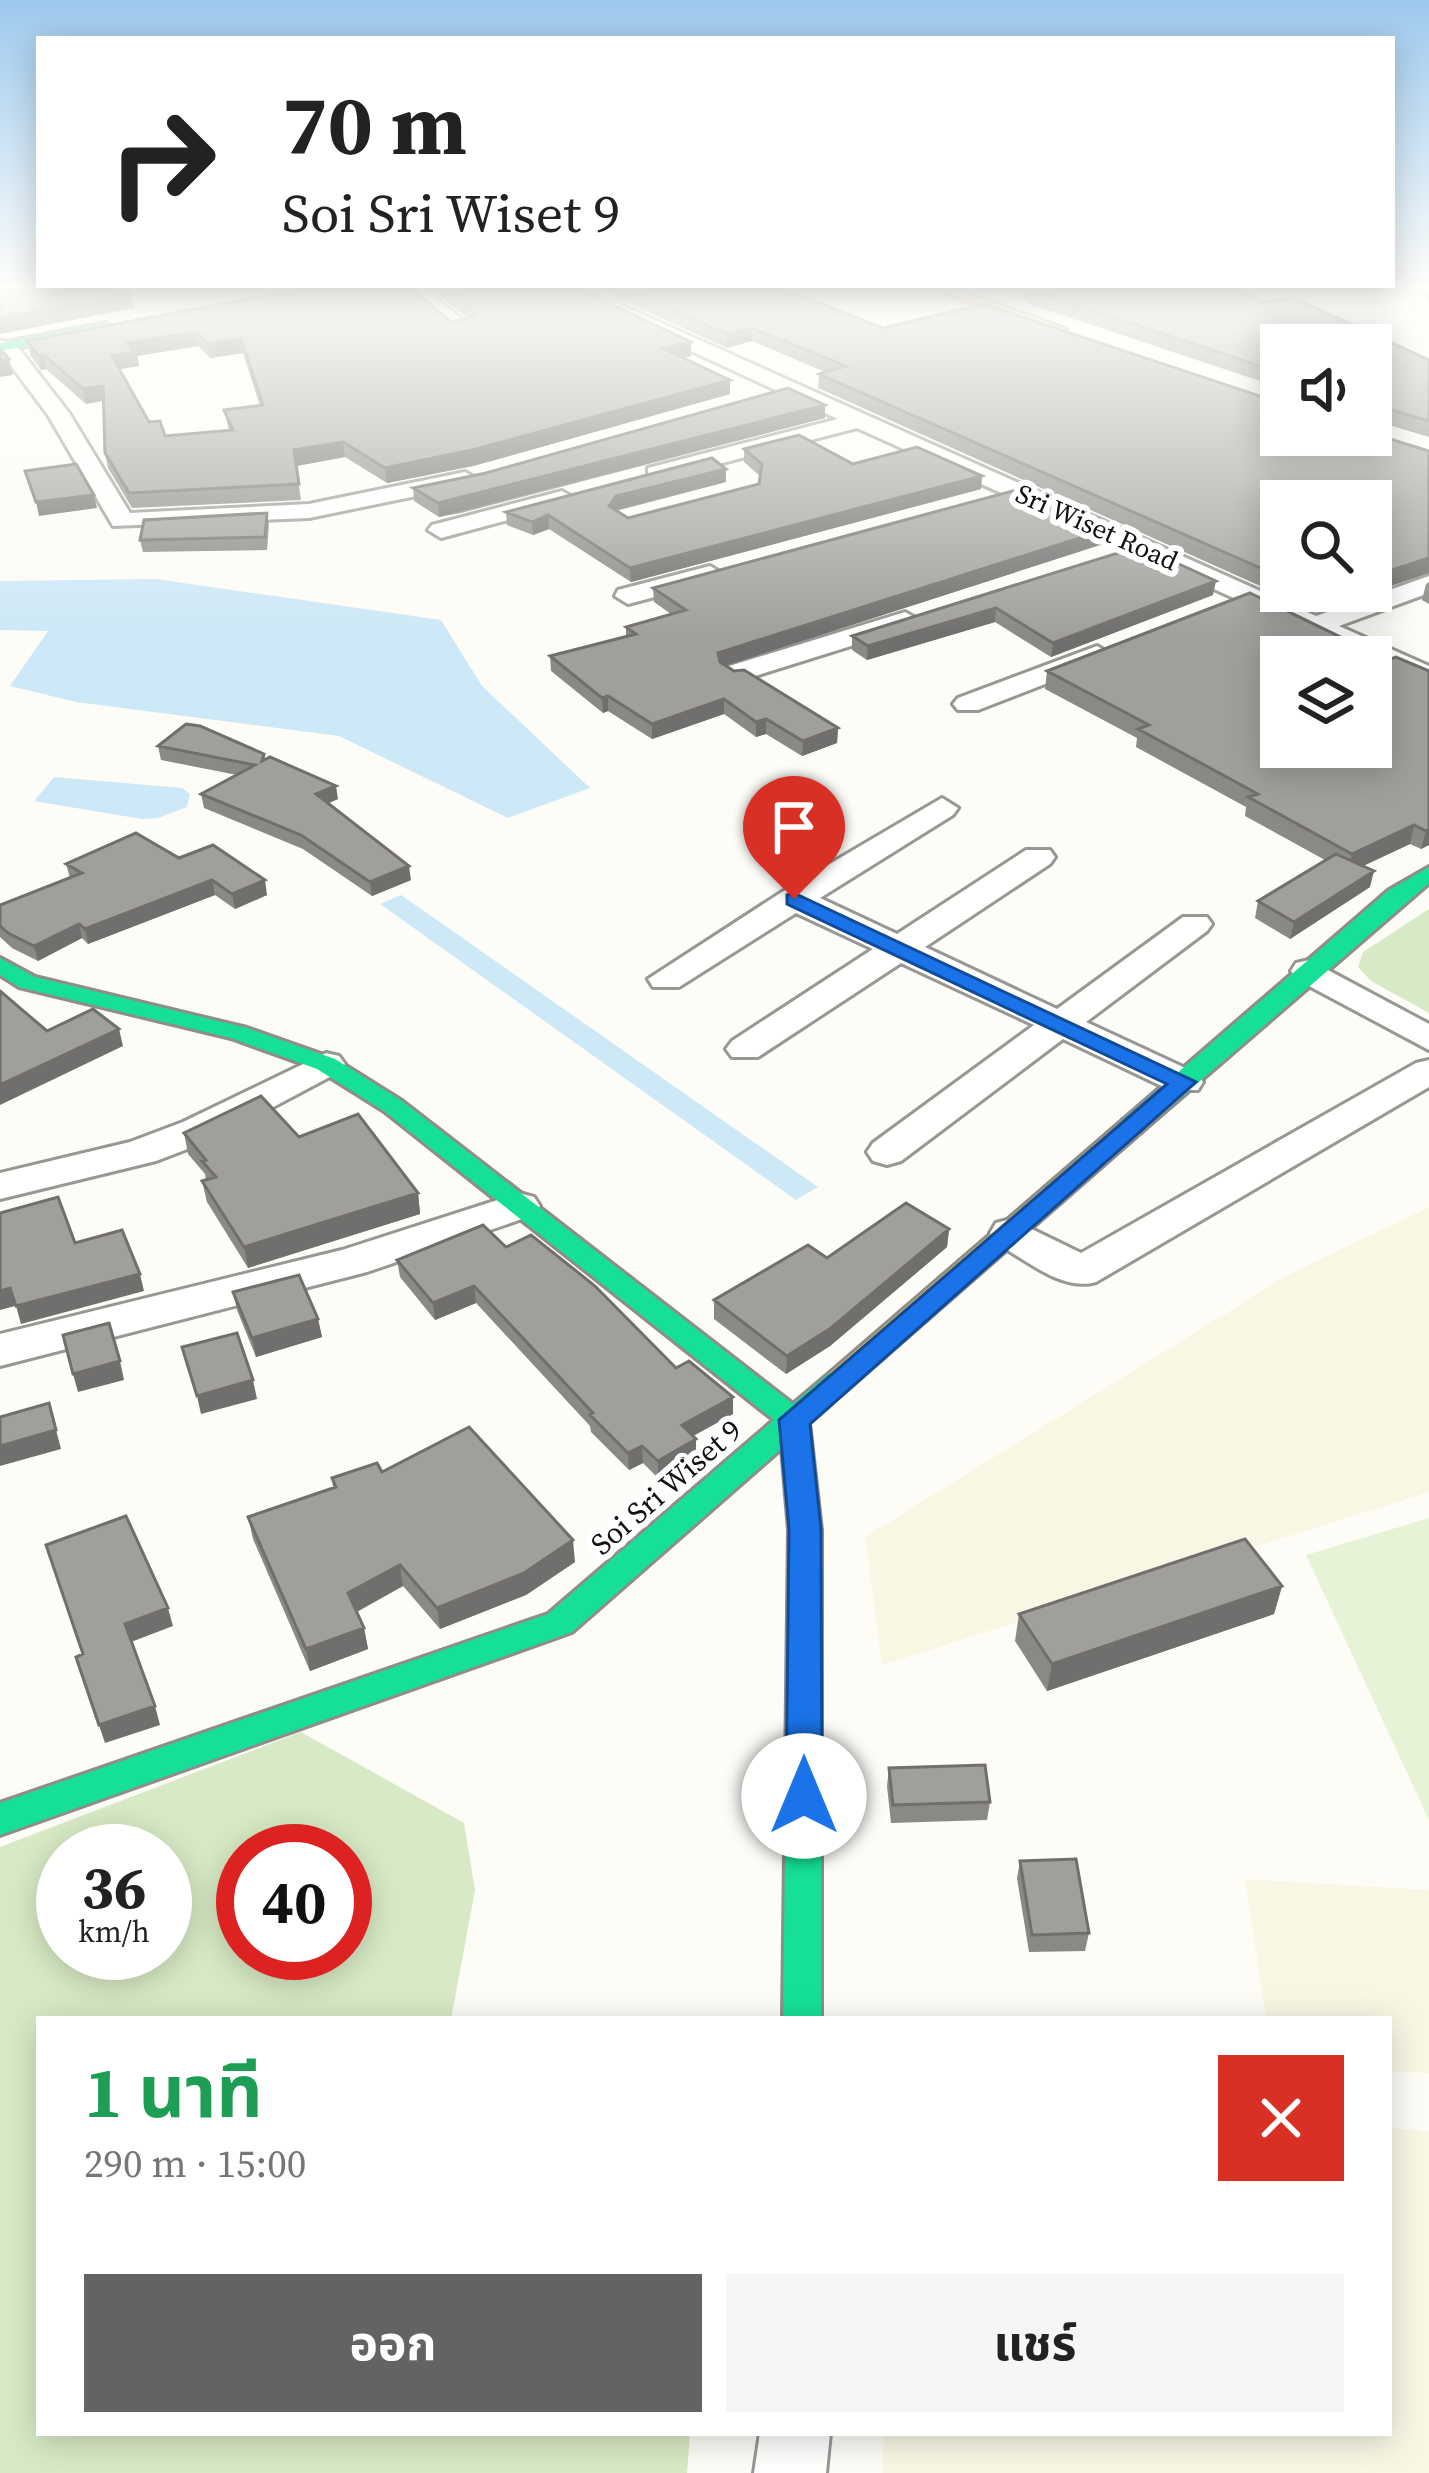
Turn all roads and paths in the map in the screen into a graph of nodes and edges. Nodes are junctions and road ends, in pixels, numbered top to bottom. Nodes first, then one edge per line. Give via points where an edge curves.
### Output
1 (51, 404) edge
2 (825, 404) edge
3 (860, 420) junction
4 (718, 458) junction
5 (500, 471) edge
6 (747, 481) edge
7 (626, 482) edge
8 (1018, 491) junction
9 (580, 494) edge
10 (972, 503) edge
11 (441, 530) dead end
12 (1141, 546) junction
13 (1096, 560) edge
14 (743, 565) edge
15 (1429, 584) edge
16 (1249, 595) junction
17 (628, 596) dead end
18 (938, 610) edge
19 (1206, 611) edge
20 (1317, 625) junction
21 (1120, 645) edge
22 (736, 673) edge
23 (1429, 677) edge
24 (968, 704) dead end
25 (942, 808) dead end
26 (1039, 857) dead end
27 (1429, 873) edge
28 (794, 899) junction
29 (1196, 925) dead end
30 (899, 949) junction
31 (0, 965) edge
32 (1309, 971) junction
33 (666, 979) dead end
34 (1060, 1024) junction
35 (1429, 1039) edge
36 (746, 1049) dead end
37 (326, 1064) junction
38 (1429, 1071) edge
39 (1184, 1082) junction
40 (887, 1152) dead end
41 (0, 1186) edge
42 (519, 1206) junction
43 (1011, 1232) junction
44 (0, 1350) edge
45 (794, 1420) junction
46 (0, 1820) edge
47 (802, 2016) edge
48 (795, 2436) edge
49 (790, 2473) edge

1 - 5 street via 122,521 309,512
2 - 3 street, Sri Wiset Road
3 - 4 street
3 - 8 street, Sri Wiset Road
4 - 6 street
4 - 7 street
8 - 10 street
8 - 12 street, Sri Wiset Road
9 - 11 street
12 - 13 street
12 - 16 street, Sri Wiset Road
14 - 17 street
15 - 20 street
16 - 19 street
16 - 20 street, Sri Wiset Road
18 - 22 street
20 - 23 street, Sri Wiset Road
21 - 24 street
25 - 28 street
26 - 30 street
27 - 32 street, Soi Sri Wiset 9
28 - 30 street
28 - 33 street
29 - 34 street
30 - 34 street
30 - 36 street
31 - 37 street via 27,982 239,1033
32 - 35 street
32 - 39 street, Soi Sri Wiset 9
34 - 39 street
34 - 40 street
37 - 41 street via 197,1132
37 - 42 street
38 - 43 street via 1081,1272
39 - 43 street, Soi Sri Wiset 9
42 - 44 street via 352,1262
42 - 45 street
43 - 45 street, Soi Sri Wiset 9
45 - 46 street, Soi Sri Wiset 9 via 560,1623
45 - 47 street via 805,1529
48 - 49 street

